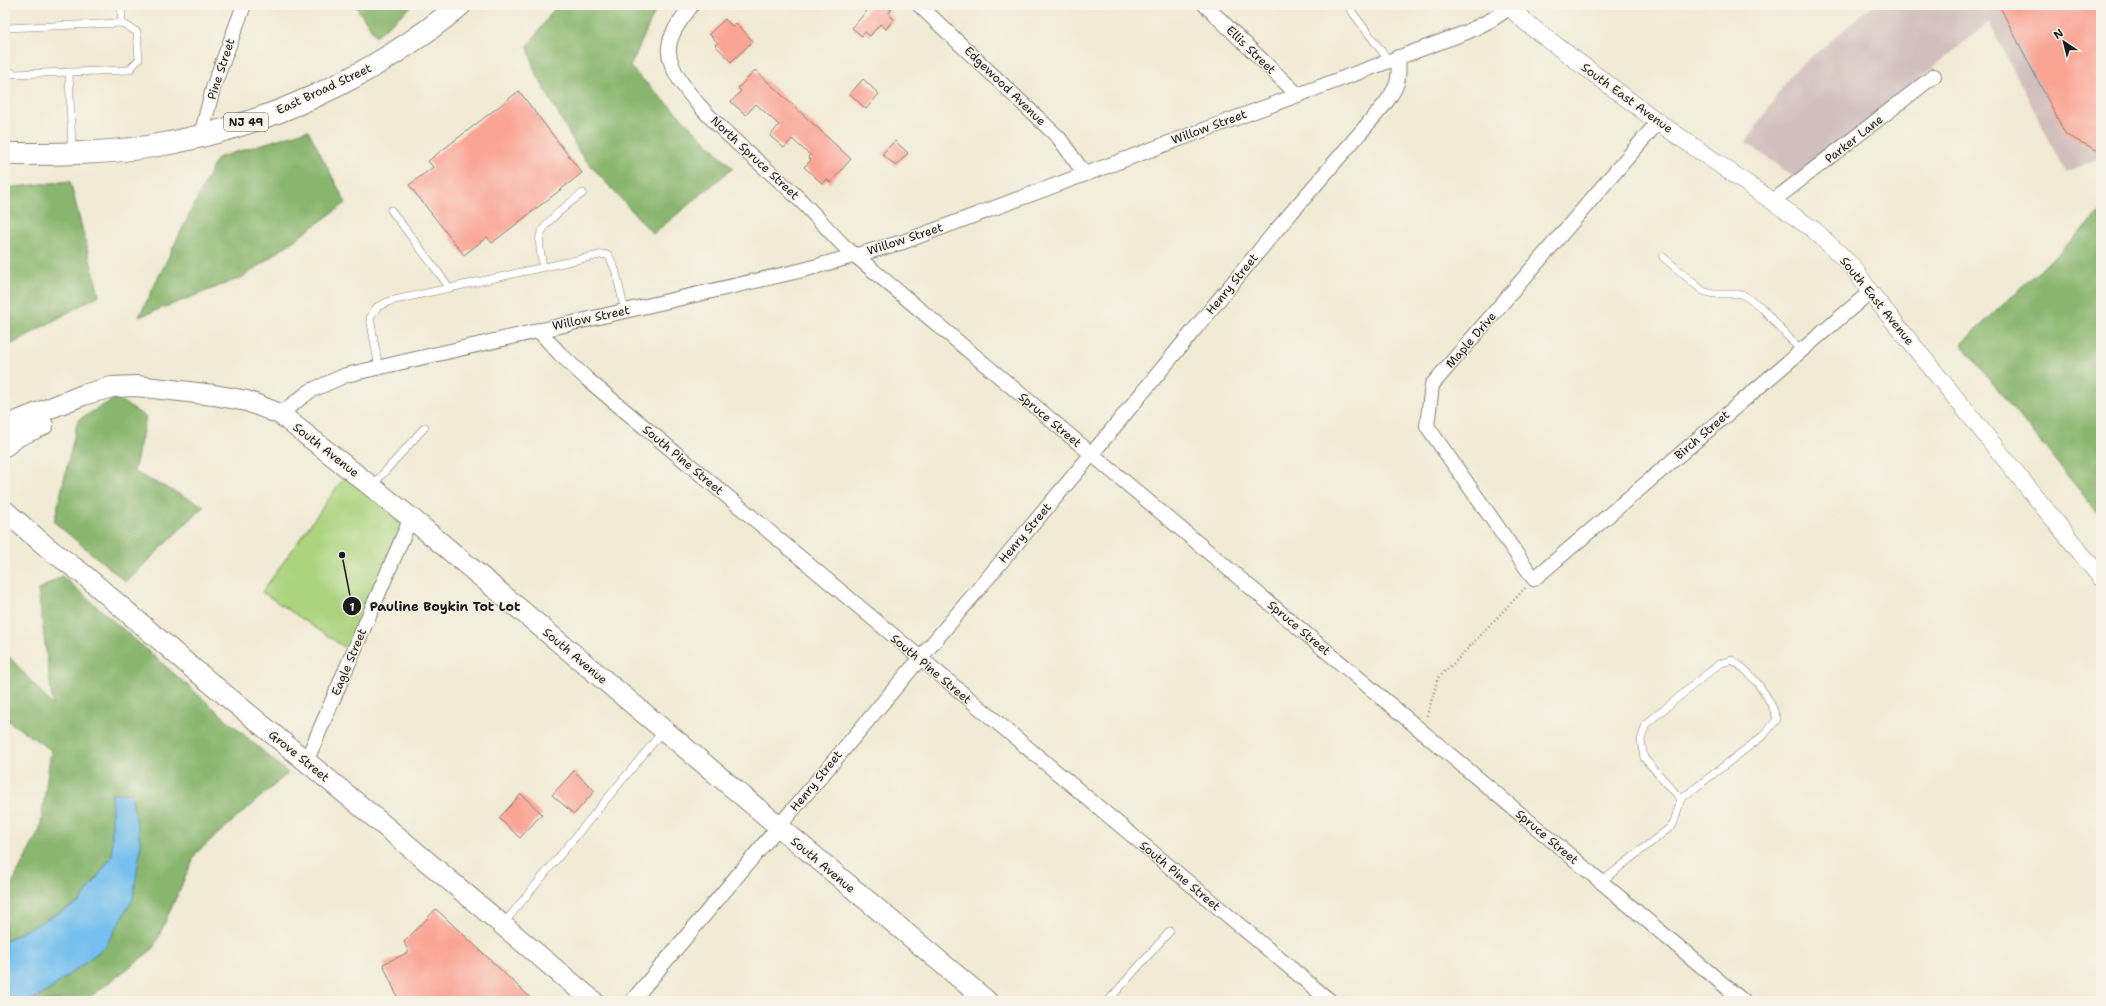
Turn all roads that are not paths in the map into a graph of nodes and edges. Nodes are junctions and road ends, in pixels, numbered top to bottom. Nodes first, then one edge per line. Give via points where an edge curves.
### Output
1 (121, 5) edge
2 (244, 5) edge
3 (460, 5) edge
4 (692, 5) edge
5 (919, 5) edge
6 (1205, 5) edge
7 (1347, 5) edge
8 (1510, 6) edge
9 (122, 23) junction
10 (5, 28) edge
11 (1393, 59) junction
12 (5, 66) edge
13 (69, 72) junction
14 (1934, 76) dead end
15 (1296, 94) junction
16 (1658, 122) junction
17 (201, 135) junction
18 (72, 153) junction
19 (5, 154) edge
20 (1084, 173) junction
21 (583, 193) dead end
22 (1773, 201) junction
23 (391, 210) dead end
24 (855, 255) junction
25 (1663, 257) dead end
26 (543, 267) junction
27 (450, 288) junction
28 (1870, 292) junction
29 (625, 311) junction
30 (538, 330) junction
31 (1801, 351) junction
32 (379, 368) junction
33 (129, 386) junction
34 (280, 414) junction
35 (5, 426) edge
36 (425, 427) dead end
37 (5, 446) edge
38 (1091, 455) junction
39 (372, 486) junction
40 (6, 509) edge
41 (411, 518) junction
42 (2101, 578) edge
43 (1534, 579) joint
44 (919, 658) junction
45 (663, 730) junction
46 (306, 762) junction
47 (1681, 799) junction
48 (778, 828) junction
49 (1601, 882) junction
50 (502, 925) junction
51 (1170, 931) dead end
52 (593, 1001) edge
53 (632, 1001) edge
54 (987, 1001) edge
55 (1108, 1001) edge
56 (1330, 1001) edge
57 (1743, 1001) edge

1 - 9 lane
2 - 17 street, Pine Street via 214,85
3 - 17 highway, East Broad Street / NJ 49 via 414,40 349,80 256,119
4 - 24 street, North Spruce Street via 676,28 668,52 677,77 736,143 794,193
5 - 20 street, Edgewood Avenue via 1059,138
6 - 15 street, Ellis Street
7 - 11 lane
8 - 11 street, Willow Street via 1491,20 1467,32
8 - 16 street, South East Avenue via 1529,25
9 - 10 lane
9 - 13 lane via 137,32 139,59 129,70
11 - 15 street, Willow Street
11 - 38 street, Henry Street via 1399,81 1385,104 1273,234
12 - 13 lane via 13,74
13 - 18 lane
14 - 22 street, Parker Lane
15 - 20 street, Willow Street
16 - 22 street, South East Avenue
16 - 43 street, Maple Drive via 1432,385 1427,426
17 - 18 highway, East Broad Street / NJ 49 via 147,147
18 - 19 highway, East Broad Street / NJ 49
20 - 24 street, Willow Street via 903,242
21 - 26 lane via 567,204 546,225 540,236
22 - 28 street, South East Avenue via 1814,230 1852,267
23 - 27 lane
24 - 29 street, Willow Street via 803,270
24 - 38 street, Spruce Street
25 - 31 lane via 1703,291 1713,294 1742,294 1760,307
26 - 27 lane
26 - 29 lane via 604,254 610,256 616,269
27 - 32 lane via 390,300 377,307 370,318
28 - 31 street, Birch Street
28 - 42 street, South East Avenue
29 - 30 street, Willow Street
30 - 32 street, Willow Street
30 - 44 street, South Pine Street via 587,379
31 - 43 street, Birch Street
32 - 34 street, Willow Street via 327,382 310,391
33 - 34 main road, South Avenue via 214,394 247,401
33 - 35 main road, South Avenue via 112,387 83,395
33 - 37 main road via 18,436
34 - 39 main road, South Avenue
36 - 39 lane
38 - 44 street, Henry Street
38 - 49 street, Spruce Street
39 - 41 main road, South Avenue
40 - 46 main road, Grove Street
41 - 45 main road, South Avenue
41 - 46 street, Eagle Street
44 - 48 street, Henry Street
44 - 56 street, South Pine Street
45 - 48 main road, South Avenue
45 - 50 lane
46 - 50 main road, Grove Street
47 - 47 lane via 1644,758 1642,734 1646,724 1719,664 1732,660 1744,667 1773,707 1777,719 1764,735
47 - 49 lane via 1673,825
48 - 53 street, Henry Street
48 - 54 main road, South Avenue
49 - 57 street, Spruce Street
50 - 52 main road, Grove Street
51 - 55 lane

